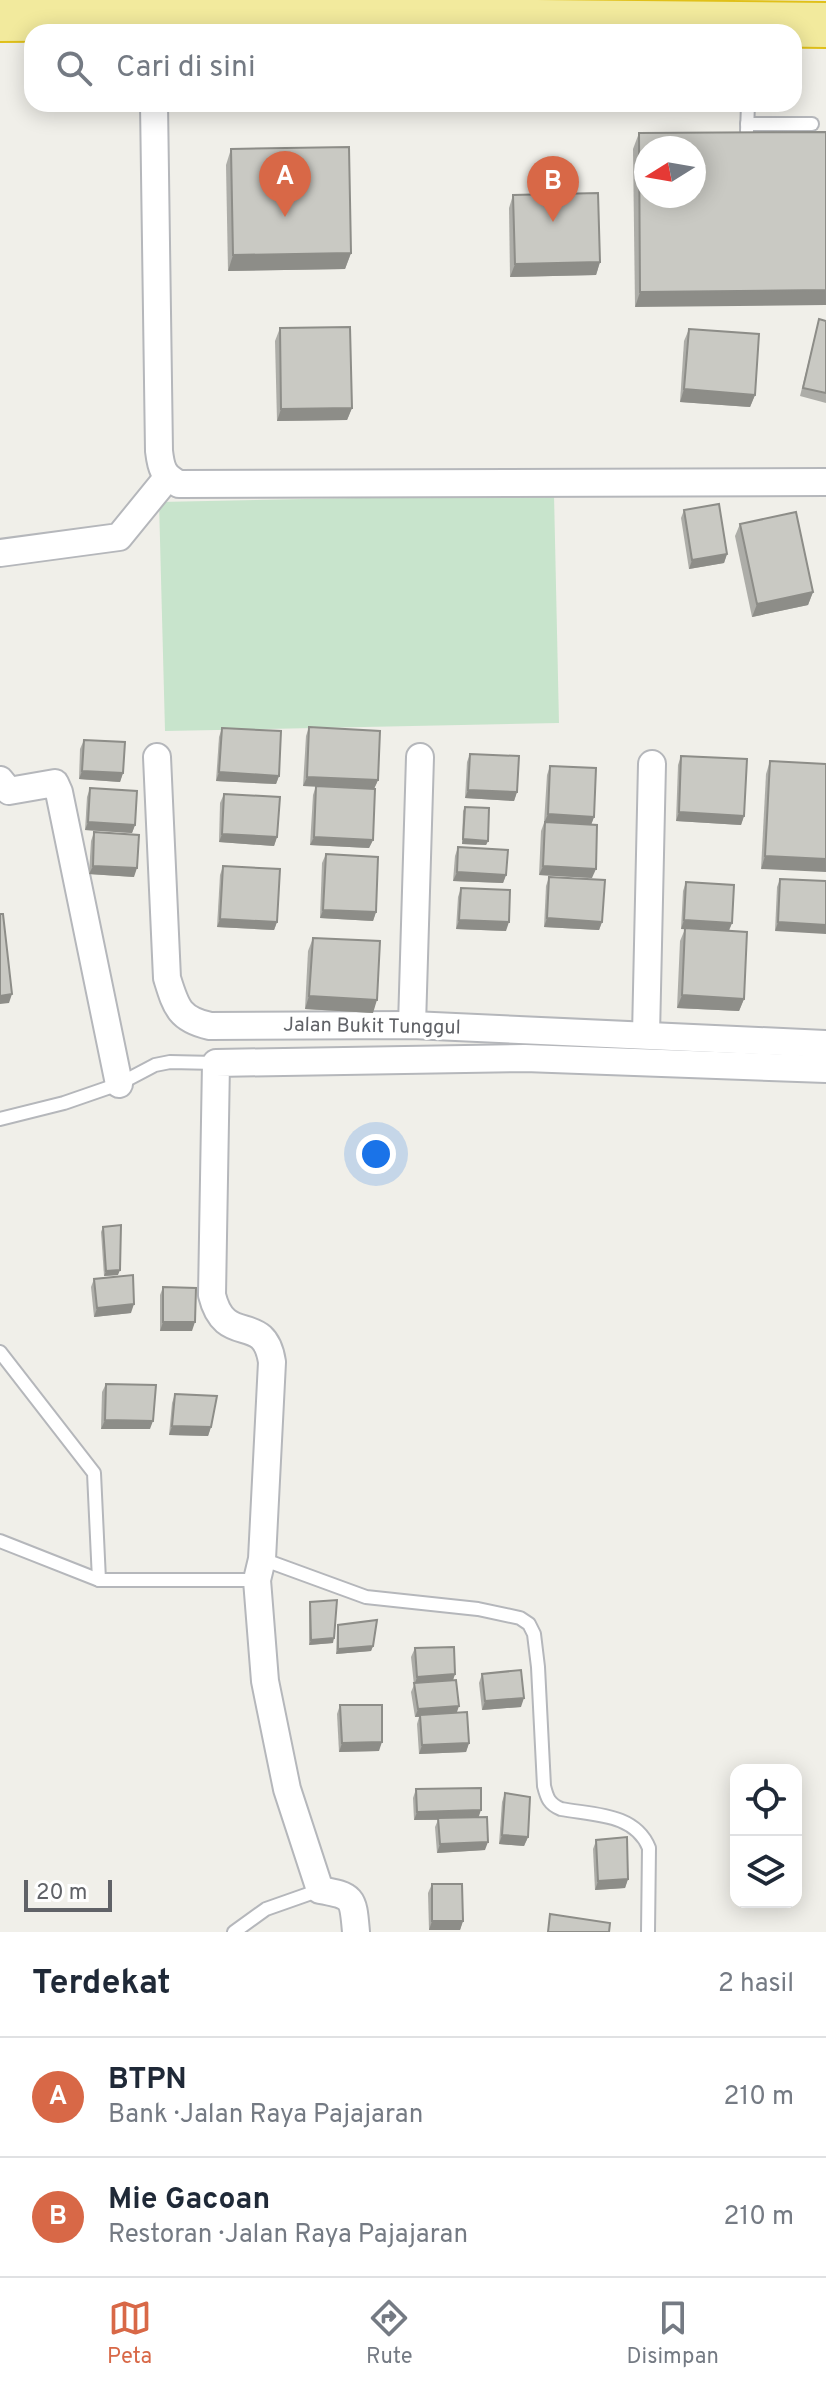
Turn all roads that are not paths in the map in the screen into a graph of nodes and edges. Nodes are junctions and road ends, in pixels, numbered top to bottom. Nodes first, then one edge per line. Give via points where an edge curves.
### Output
1 (153, 17) edge
2 (0, 19) edge
3 (501, 24) edge
4 (826, 25) edge
5 (802, 26) edge
6 (154, 112) edge
7 (748, 112) edge
8 (747, 124) junction
9 (812, 124) dead end
10 (747, 142) edge
11 (167, 478) junction
12 (826, 482) edge
13 (0, 553) edge
14 (157, 757) dead end
15 (420, 757) dead end
16 (652, 764) dead end
17 (0, 780) edge
18 (412, 1025) junction
19 (646, 1035) junction
20 (826, 1044) edge
21 (216, 1063) junction
22 (826, 1069) edge
23 (119, 1084) junction
24 (0, 1119) edge
25 (0, 1352) edge
26 (0, 1541) edge
27 (260, 1569) junction
28 (99, 1580) junction
29 (320, 1890) junction
30 (234, 1932) edge
31 (356, 1932) edge
32 (648, 1932) edge

1 - 2 highway
1 - 3 highway
4 - 5 highway
6 - 11 street via 159,451
7 - 8 lane
8 - 9 lane
8 - 10 lane
11 - 12 street via 179,484
11 - 13 street via 119,537
14 - 18 street, Jalan Bukit Tunggul via 167,978 180,1012 210,1026
15 - 18 street
16 - 19 street
17 - 23 street via 9,791 55,783 59,792
18 - 19 street, Jalan Bukit Tunggul
19 - 20 street, Jalan Bukit Tunggul
21 - 22 street via 525,1058
21 - 23 lane via 155,1065
21 - 27 street via 212,1295 231,1327 264,1338 272,1362
23 - 24 lane
25 - 28 lane via 94,1473
26 - 28 lane
27 - 28 lane
27 - 29 street via 265,1681 287,1789
27 - 32 lane via 366,1597 478,1609 529,1624 538,1667 547,1799 561,1809 621,1820 644,1835 649,1848
29 - 30 lane via 266,1909
29 - 31 street via 351,1901

